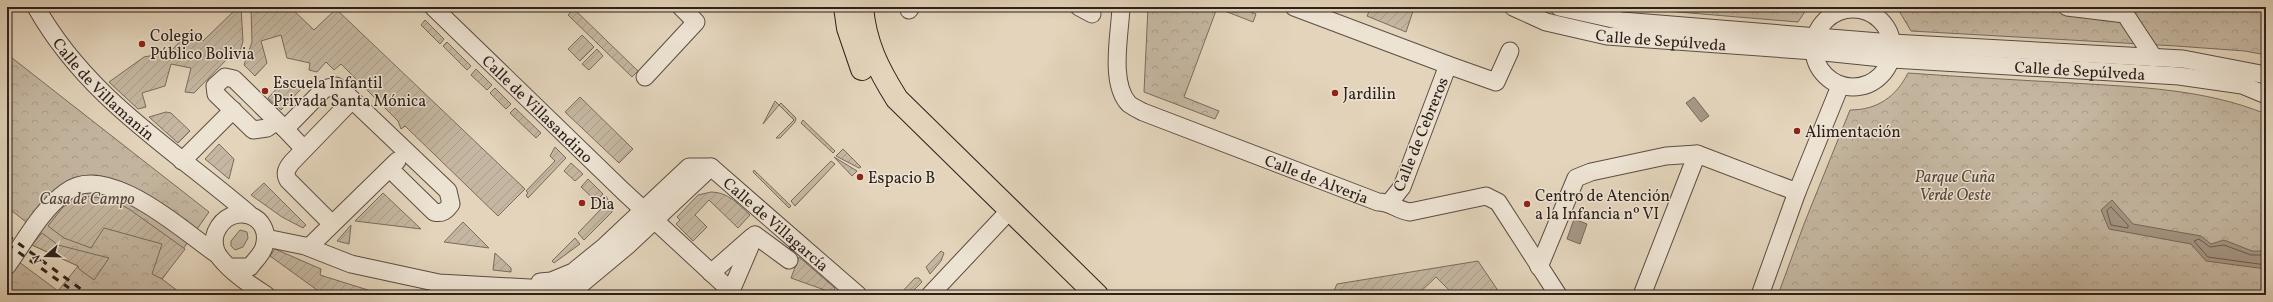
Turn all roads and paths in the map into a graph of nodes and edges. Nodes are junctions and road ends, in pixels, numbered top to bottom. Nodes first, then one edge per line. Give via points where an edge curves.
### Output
1 (36, 7) edge
2 (433, 7) edge
3 (681, 7) edge
4 (845, 7) edge
5 (862, 7) edge
6 (1121, 7) edge
7 (1294, 7) edge
8 (1513, 7) edge
9 (1559, 7) edge
10 (2067, 7) edge
11 (1865, 8) edge
12 (1815, 44) junction
13 (1510, 51) dead end
14 (1892, 51) junction
15 (2154, 58) junction
16 (1448, 65) junction
17 (2266, 75) edge
18 (645, 77) dead end
19 (1840, 86) junction
20 (2266, 95) edge
21 (352, 100) junction
22 (233, 110) junction
23 (281, 125) junction
24 (401, 147) junction
25 (304, 149) junction
26 (1697, 154) junction
27 (182, 161) junction
28 (689, 167) joint
29 (711, 167) junction
30 (390, 169) junction
31 (1797, 192) junction
32 (1390, 202) junction
33 (649, 214) junction
34 (1005, 215) junction
35 (332, 224) junction
36 (258, 225) junction
37 (755, 235) junction
38 (307, 246) junction
39 (604, 246) junction
40 (218, 255) junction
41 (789, 260) dead end
42 (7, 266) edge
43 (250, 266) junction
44 (230, 267) junction
45 (1539, 267) junction
46 (711, 273) junction
47 (579, 286) junction
48 (516, 288) junction
49 (266, 295) edge
50 (270, 295) edge
51 (858, 295) edge
52 (930, 295) edge
53 (1077, 295) edge
54 (1097, 295) edge
55 (1558, 295) edge
56 (1642, 295) edge
57 (1760, 295) edge

1 - 27 street, Calle de Villamanín via 58,42 94,84 135,123
2 - 33 street, Calle de Villasandino
3 - 18 street via 696,22
4 - 34 highway via 856,55 880,99 898,120
5 - 34 highway via 868,45 878,68 897,99
6 - 32 street, Calle de Alverja via 1117,78 1120,90 1129,104 1143,112 1378,202
7 - 16 street, Calle de Cebreros
8 - 12 street, Calle de Sepúlveda via 1546,22 1607,36
9 - 12 street, Calle de Sepúlveda via 1622,21
10 - 15 street via 2125,14
11 - 12 street via 1834,13 1823,23
11 - 14 street via 1878,16 1887,27
12 - 14 street, Calle de Sepúlveda
12 - 19 street via 1818,66 1827,78
13 - 16 street, Calle de Cebreros via 1496,82
14 - 15 street, Calle de Sepúlveda
14 - 19 street via 1879,79 1867,86
14 - 20 street, Calle de Sepúlveda via 2185,76 2242,85
15 - 17 street, Calle de Sepúlveda via 2183,59
16 - 32 street, Calle de Cebreros via 1402,187
19 - 31 street
21 - 23 street via 336,86 327,87
21 - 24 street
21 - 25 street
22 - 23 street via 253,130
22 - 23 street via 214,90 225,77 234,79
22 - 27 street
23 - 25 street
24 - 30 street via 402,156
24 - 30 street via 448,191 451,204 448,210 434,212
25 - 35 street via 287,168 286,175
26 - 31 street
26 - 45 street via 1666,156 1591,172 1576,178
26 - 56 street
27 - 36 street, Calle de Villamanín
28 - 29 street, Calle de Villagarcía
28 - 33 street, Calle de Villamanín
29 - 33 street, Calle de Villamanín
29 - 51 street, Calle de Villagarcía
30 - 35 street
31 - 57 street
32 - 45 street, Calle de Alverja via 1400,211 1410,212 1486,196 1498,202
33 - 39 street, Calle de Villamanín
33 - 46 street
33 - 47 street, Calle de Villamanín
34 - 52 street
34 - 53 highway
34 - 54 highway
35 - 38 street
36 - 38 street, Calle de Villamanín via 289,235
36 - 40 street via 232,216 220,224 214,243
36 - 43 street via 262,253
37 - 41 street
37 - 46 street
37 - 46 street via 731,290
38 - 48 street, Calle de Villamanín via 351,264 439,283
39 - 47 street, Calle de Villamanín via 596,262 584,272
39 - 48 street, Calle de Villamanín via 564,278
40 - 42 street via 144,202 113,187 88,184 67,190 51,205
40 - 44 street
43 - 44 street
43 - 50 street via 251,275
44 - 49 street
45 - 55 street, Calle de Alverja
47 - 48 street, Calle de Villamanín via 556,291

